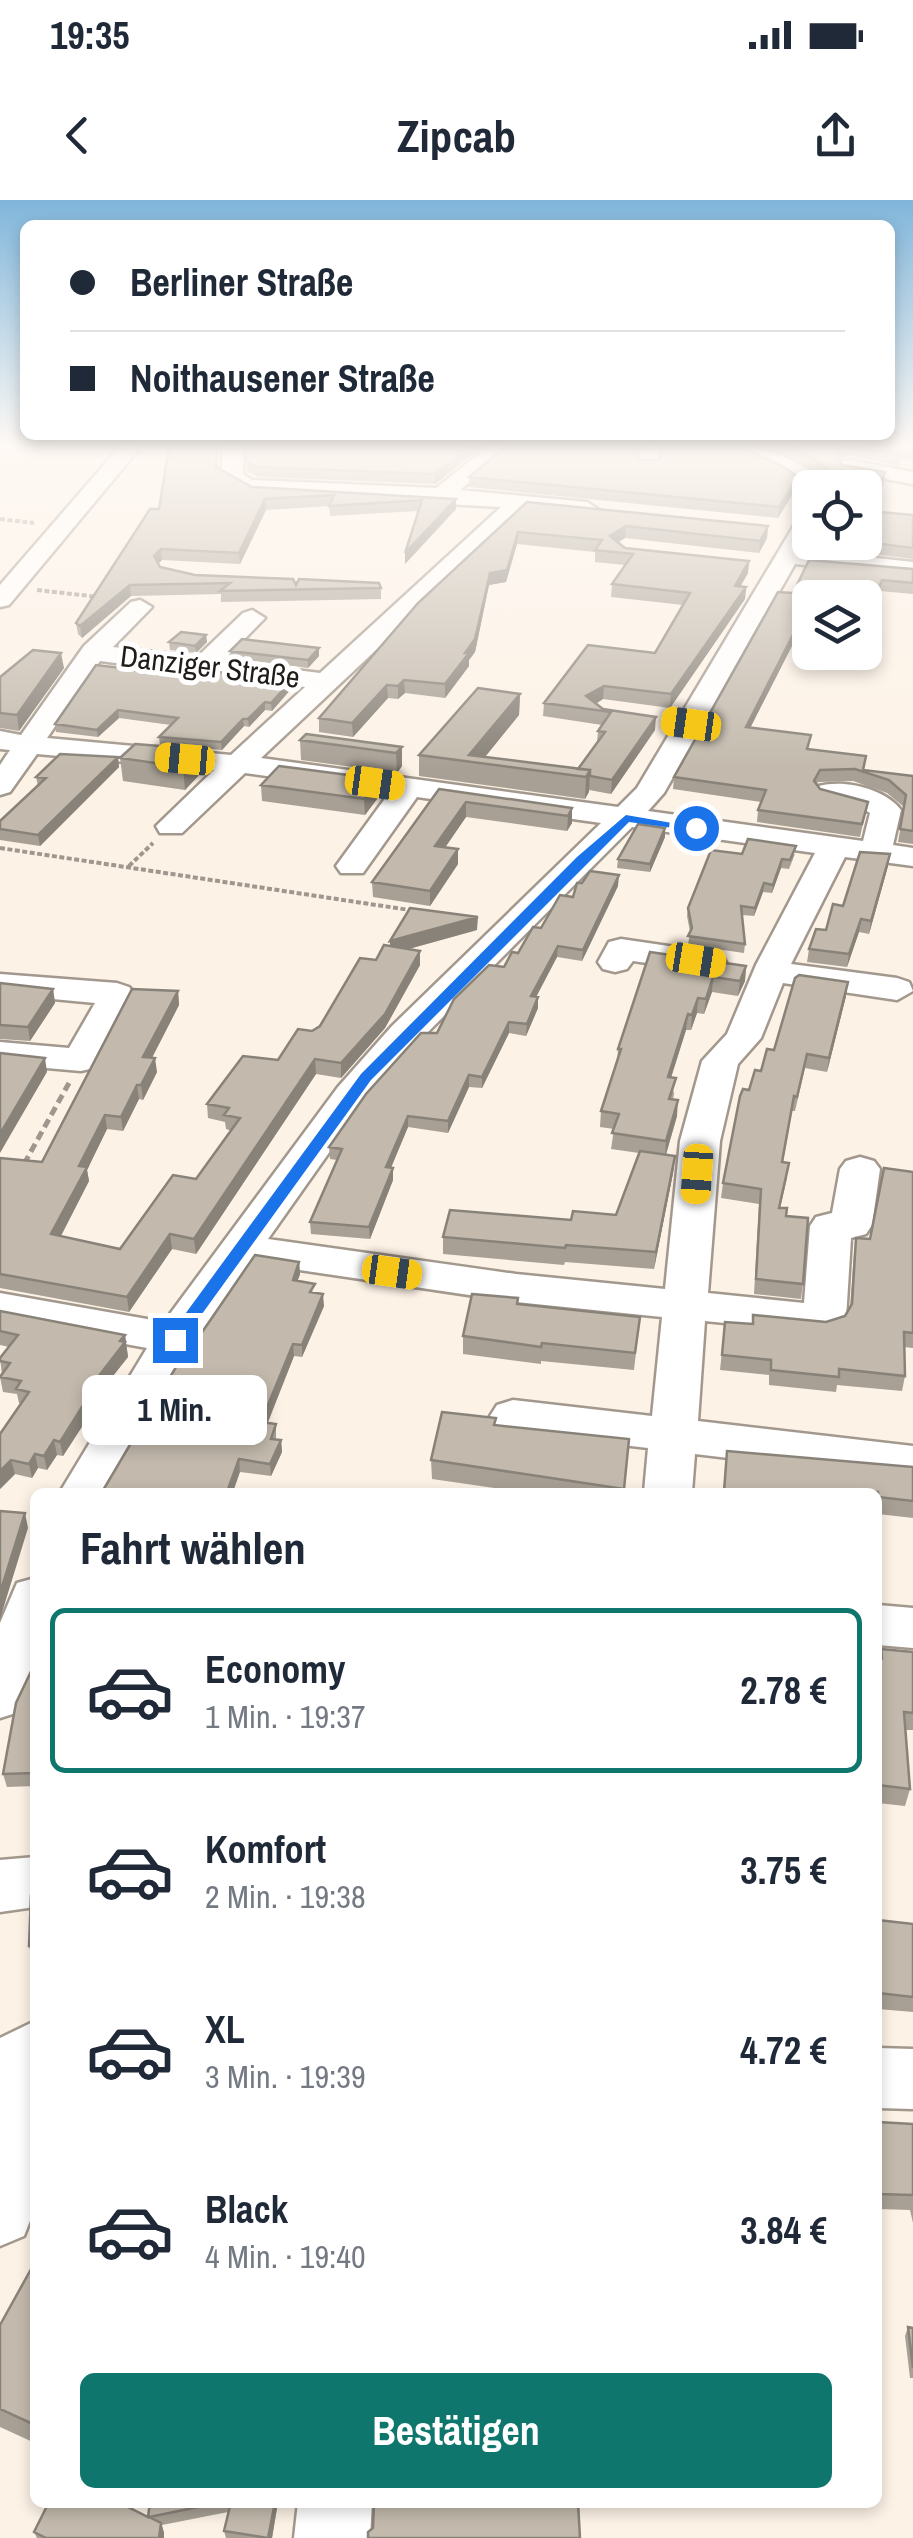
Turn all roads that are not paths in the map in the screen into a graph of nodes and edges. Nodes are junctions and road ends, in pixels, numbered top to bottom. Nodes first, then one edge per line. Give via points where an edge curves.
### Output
1 (42, 552) edge
2 (465, 552) edge
3 (785, 552) edge
4 (837, 552) edge
5 (913, 569) edge
6 (388, 584) dead end
7 (427, 586) junction
8 (6, 594) edge
9 (140, 607) road end
10 (252, 618) dead end
11 (94, 652) junction
12 (203, 666) junction
13 (328, 682) junction
14 (656, 719) edge
15 (691, 724) junction
16 (14, 742) edge
17 (240, 764) junction
18 (0, 786) edge
19 (408, 788) junction
20 (830, 792) edge
21 (626, 818) junction
22 (171, 826) road end
23 (834, 847) junction
24 (876, 852) junction
25 (913, 857) edge
26 (352, 866) dead end
27 (615, 962) dead end
28 (772, 968) junction
29 (0, 984) edge
30 (897, 989) dead end
31 (0, 1052) edge
32 (860, 1168) dead end
33 (240, 1248) junction
34 (688, 1306) junction
35 (0, 1308) edge
36 (175, 1340) junction
37 (513, 1416) dead end
38 (673, 1435) junction
39 (913, 1462) edge
40 (86, 1488) edge
41 (668, 1488) edge
42 (30, 1611) edge
43 (882, 1625) edge
44 (913, 1628) edge
45 (0, 1697) edge
46 (30, 1883) edge
47 (0, 1886) edge
48 (25, 2073) edge
49 (882, 2078) edge
50 (913, 2079) edge
51 (0, 2212) edge
52 (334, 2508) edge
53 (332, 2538) edge

1 - 8 street
2 - 7 street
3 - 15 street
4 - 5 street
6 - 7 street
7 - 13 street
9 - 11 street
10 - 12 street
11 - 12 street, Danziger Straße
11 - 16 street
12 - 13 street, Danziger Straße
13 - 17 street
14 - 15 street
15 - 21 street
16 - 17 street
16 - 18 street
17 - 19 street
17 - 22 street
19 - 21 street
19 - 26 street
20 - 24 street via 866,798 886,810
21 - 23 street
21 - 33 street via 373,1068
23 - 24 street
23 - 28 street
24 - 25 street
27 - 28 street via 622,949
28 - 30 street
28 - 34 street via 742,1038 720,1061 700,1141
29 - 31 street via 117,994 81,1060
32 - 34 street via 851,1225 832,1226 824,1319
33 - 34 street via 430,1278
33 - 36 street
34 - 38 street
35 - 36 street
36 - 40 street
37 - 38 street
38 - 39 street
38 - 41 street
42 - 45 street
43 - 44 street
46 - 47 street
48 - 51 street
49 - 50 street
52 - 53 street

